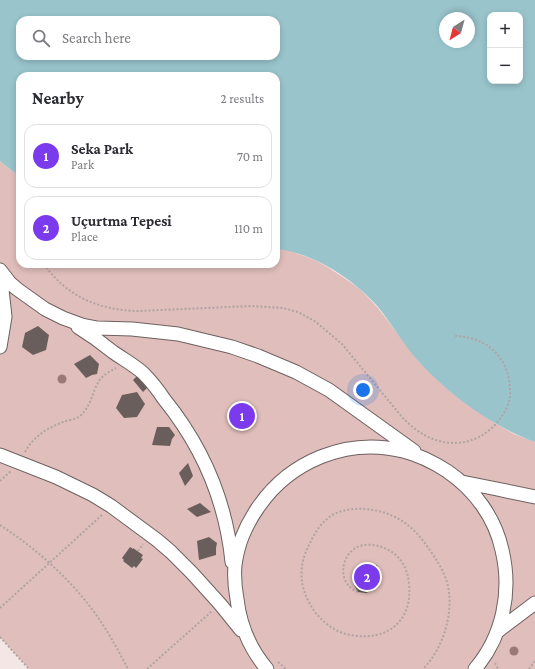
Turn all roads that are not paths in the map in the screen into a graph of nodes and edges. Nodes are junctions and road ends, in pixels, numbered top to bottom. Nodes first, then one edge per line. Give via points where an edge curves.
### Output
1 (0, 270) edge
2 (0, 278) edge
3 (63, 318) junction
4 (0, 347) edge
5 (0, 455) edge
6 (422, 457) junction
7 (462, 482) junction
8 (535, 497) edge
9 (235, 589) junction
10 (535, 604) edge
11 (498, 631) junction
12 (246, 636) junction
13 (267, 669) edge
14 (475, 669) edge

1 - 3 street via 10,283 26,296 45,310
2 - 4 street via 5,316
3 - 6 street via 97,328 178,334 258,356 329,390
3 - 9 street via 141,371 183,424 215,486 229,539
5 - 12 street via 80,488 111,506 171,552
6 - 7 street
6 - 9 street via 385,448 355,448 331,453 296,469 273,488 248,523 238,549
7 - 8 street
7 - 11 street via 481,503 501,543 507,584
9 - 12 street
10 - 11 street
11 - 14 street via 490,649
12 - 13 street

